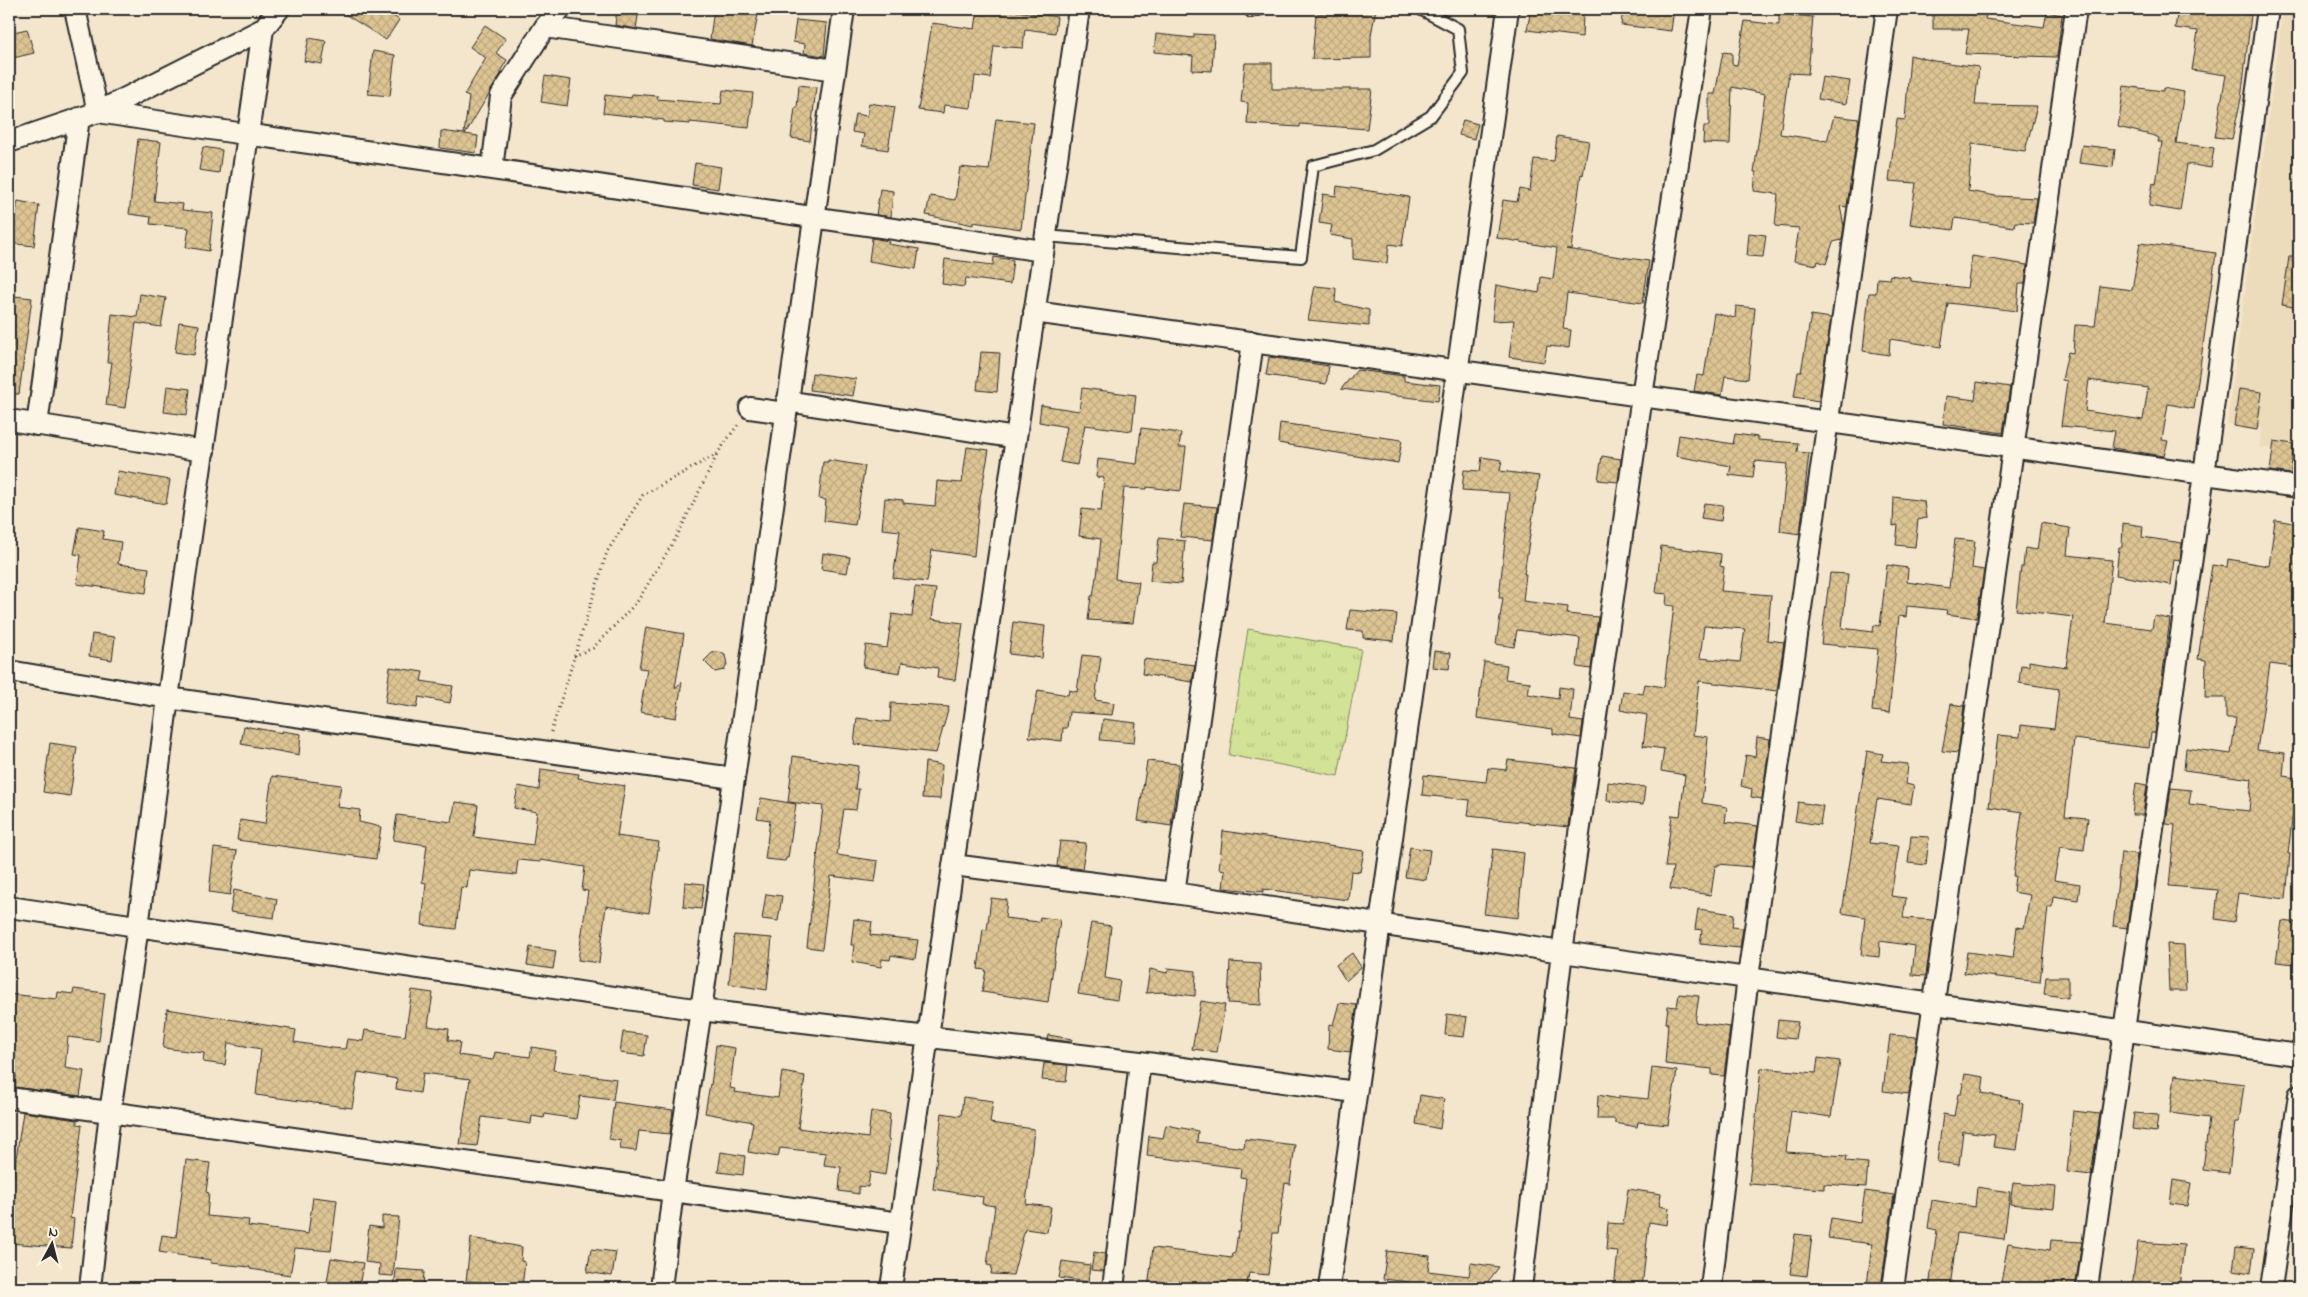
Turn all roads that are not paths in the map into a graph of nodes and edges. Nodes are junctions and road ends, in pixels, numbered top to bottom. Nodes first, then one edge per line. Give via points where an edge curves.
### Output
1 (75, 9) edge
2 (279, 9) edge
3 (560, 9) edge
4 (844, 9) edge
5 (1078, 9) edge
6 (1420, 9) edge
7 (1508, 9) edge
8 (1702, 9) edge
9 (1887, 9) edge
10 (2076, 9) edge
11 (2268, 9) edge
12 (545, 27) junction
13 (263, 29) junction
14 (835, 70) junction
15 (98, 112) junction
16 (79, 118) junction
17 (248, 136) junction
18 (9, 142) edge
19 (492, 169) junction
20 (815, 219) junction
21 (1044, 243) junction
22 (1034, 312) junction
23 (1253, 342) junction
24 (1457, 370) junction
25 (1642, 396) junction
26 (786, 407) junction
27 (750, 408) road end
28 (9, 420) edge
29 (1828, 422) junction
30 (37, 425) junction
31 (1016, 438) junction
32 (2013, 448) junction
33 (204, 451) junction
34 (2204, 474) junction
35 (2299, 487) edge
36 (9, 670) edge
37 (168, 698) junction
38 (733, 778) junction
39 (953, 865) junction
40 (1174, 893) junction
41 (9, 907) edge
42 (1378, 925) junction
43 (138, 927) junction
44 (1562, 952) junction
45 (1748, 977) junction
46 (1933, 1005) junction
47 (701, 1010) junction
48 (2123, 1031) junction
49 (928, 1036) junction
50 (2299, 1056) edge
51 (1140, 1062) junction
52 (1355, 1092) junction
53 (2299, 1095) edge
54 (9, 1098) edge
55 (110, 1112) junction
56 (673, 1191) junction
57 (900, 1223) junction
58 (90, 1288) edge
59 (661, 1288) edge
60 (891, 1288) edge
61 (1113, 1288) edge
62 (1329, 1288) edge
63 (1521, 1288) edge
64 (1711, 1288) edge
65 (1893, 1288) edge
66 (2087, 1288) edge
67 (2271, 1288) edge

1 - 15 street
2 - 13 street
3 - 12 street
4 - 14 street
5 - 21 street
6 - 21 lane via 1458,29 1464,73 1431,116 1374,150 1313,166 1301,258
7 - 24 street
8 - 25 street
9 - 29 street
10 - 32 street
11 - 34 street
12 - 14 street
12 - 19 street via 501,96
13 - 15 street
13 - 17 street
14 - 20 street
15 - 16 street
15 - 17 street
16 - 18 street
16 - 30 street
17 - 19 street
17 - 33 street
19 - 20 street
20 - 21 street
20 - 26 street
21 - 22 street
22 - 23 street
22 - 31 street
23 - 24 street
23 - 40 street
24 - 25 street
24 - 42 street
25 - 29 street
25 - 44 street
26 - 27 street
26 - 31 street
26 - 38 street
28 - 30 street
29 - 32 street
29 - 45 street
30 - 33 street
31 - 39 street
32 - 34 street
32 - 46 street
33 - 37 street
34 - 35 street
34 - 48 street
36 - 37 street
37 - 38 street
37 - 43 street
38 - 47 street
39 - 40 street
39 - 49 street
40 - 42 street
41 - 43 street
42 - 44 street
42 - 52 street
43 - 47 street
43 - 55 street
44 - 45 street
44 - 63 street
45 - 46 street
45 - 64 street
46 - 48 street
46 - 65 street
47 - 49 street
47 - 56 street
48 - 50 street
48 - 66 street
49 - 51 street
49 - 57 street
51 - 52 street
51 - 61 street
52 - 62 street
53 - 67 street
54 - 55 street
55 - 56 street
55 - 58 street
56 - 57 street
56 - 59 street
57 - 60 street

